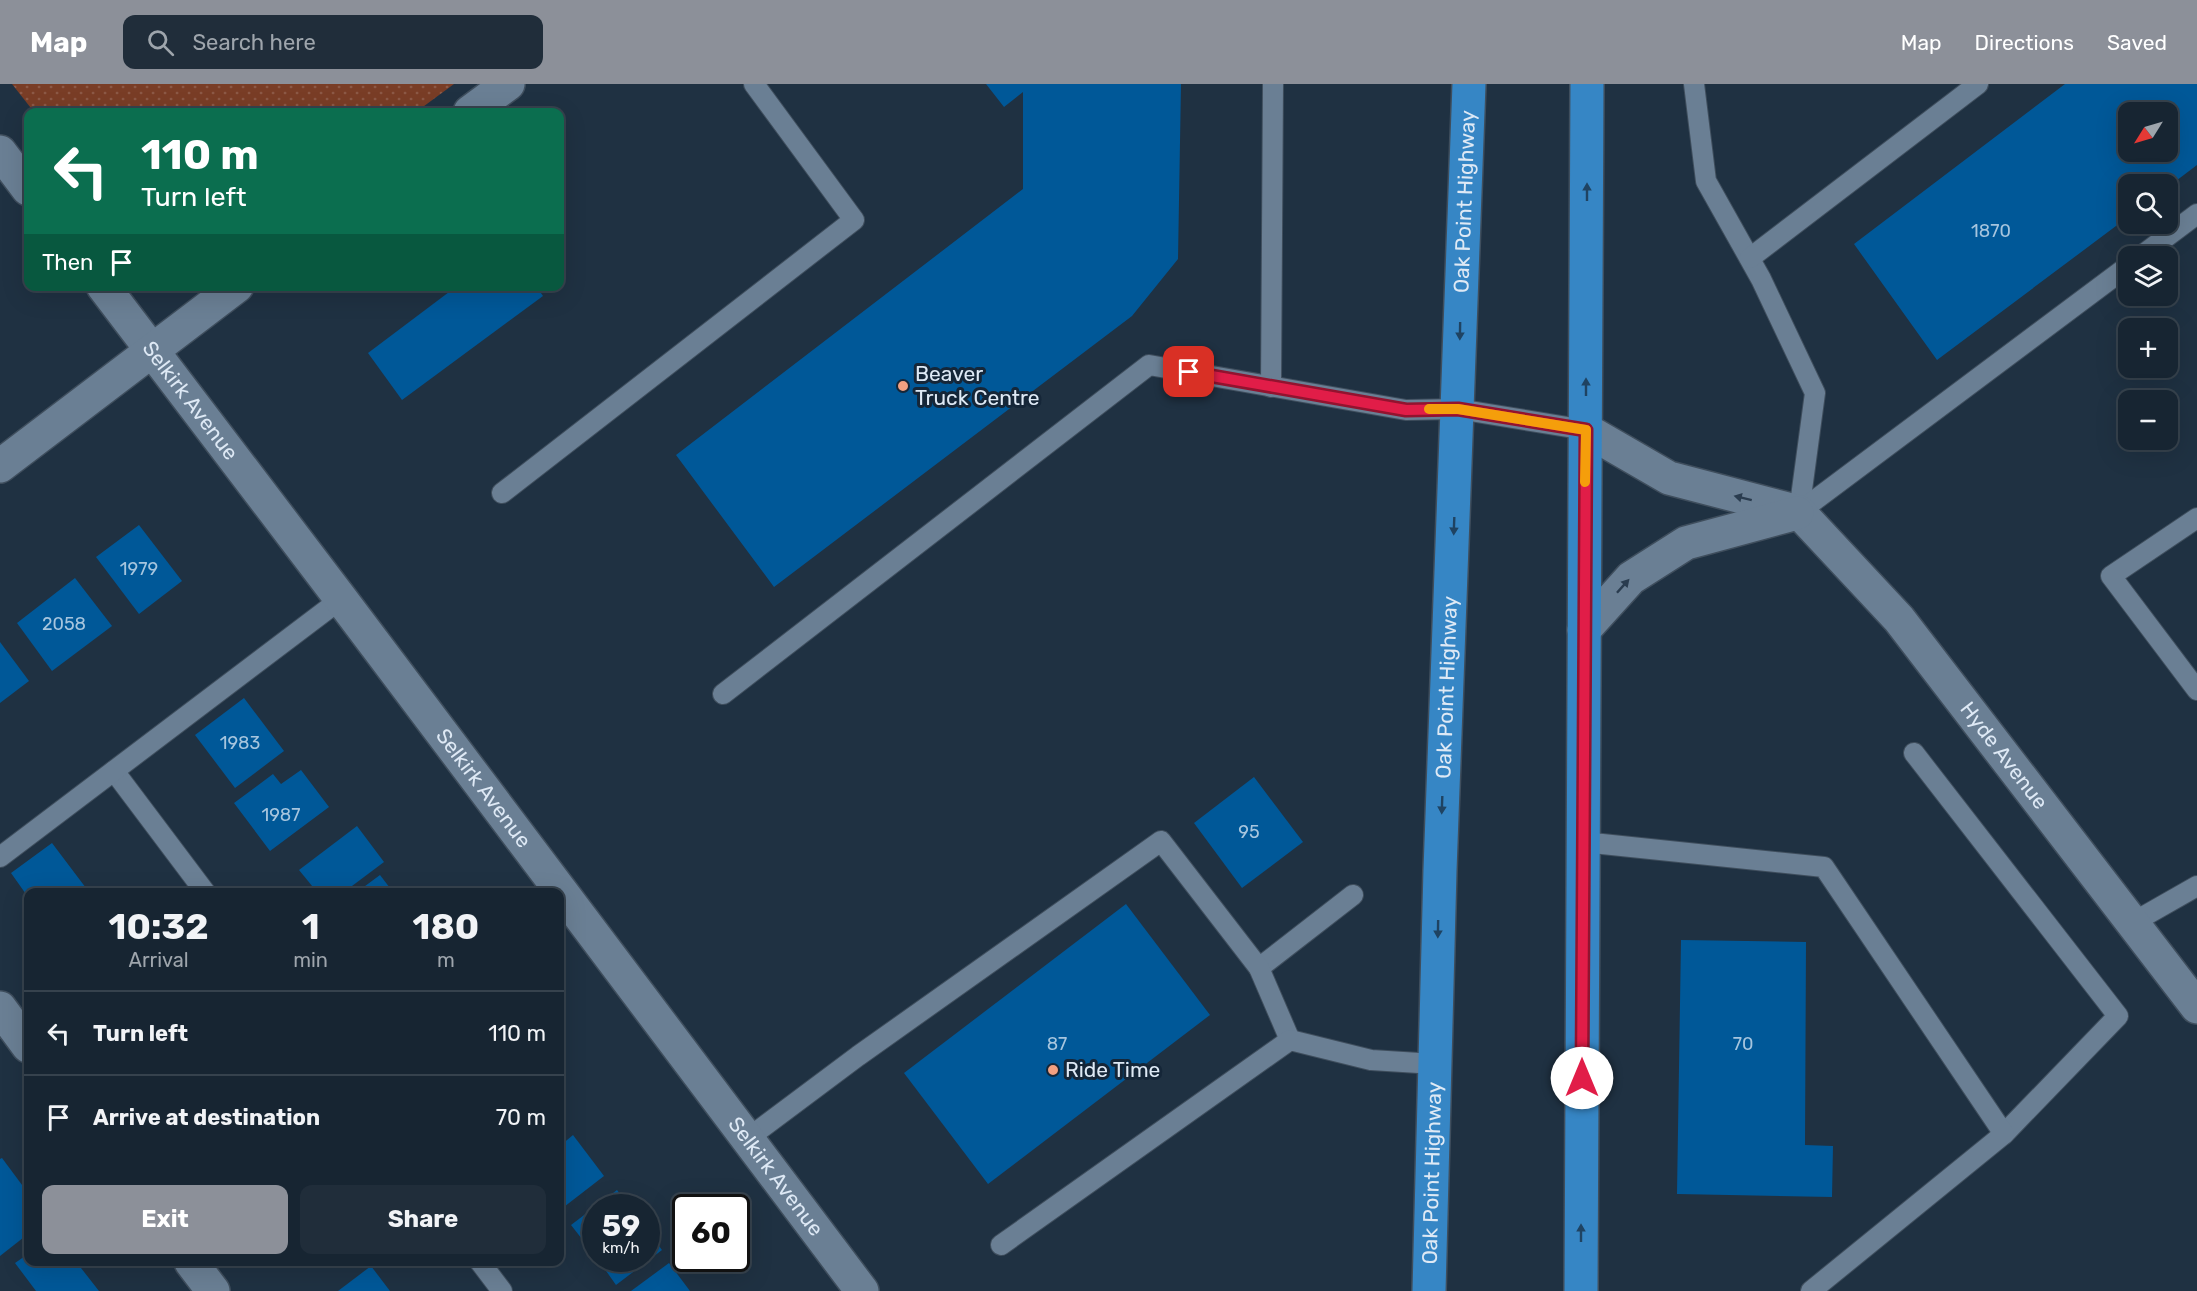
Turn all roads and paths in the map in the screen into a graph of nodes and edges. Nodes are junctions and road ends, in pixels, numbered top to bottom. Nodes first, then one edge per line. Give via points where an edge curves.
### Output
1 (508, 84) edge
2 (754, 84) edge
3 (1273, 84) edge
4 (1469, 84) edge
5 (1587, 84) edge
6 (1694, 84) edge
7 (1978, 84) edge
8 (475, 108) edge
9 (0, 152) edge
10 (24, 184) edge
11 (2197, 214) edge
12 (2154, 246) edge
13 (1750, 258) junction
14 (2118, 273) edge
15 (107, 291) edge
16 (230, 291) edge
17 (151, 351) junction
18 (1271, 387) junction
19 (1458, 409) junction
20 (1586, 430) junction
21 (0, 466) edge
22 (502, 493) dead end
23 (1799, 512) junction
24 (2197, 518) edge
25 (341, 599) junction
26 (1584, 630) junction
27 (2197, 690) edge
28 (723, 694) dead end
29 (1914, 753) dead end
30 (114, 771) junction
31 (1583, 842) junction
32 (0, 857) edge
33 (2197, 886) edge
34 (202, 888) edge
35 (558, 888) edge
36 (1353, 895) dead end
37 (564, 896) edge
38 (2132, 923) junction
39 (1259, 968) junction
40 (2197, 1007) edge
41 (0, 1008) edge
42 (1290, 1040) junction
43 (24, 1041) edge
44 (1435, 1064) junction
45 (2004, 1134) junction
46 (747, 1139) junction
47 (1001, 1245) dead end
48 (194, 1266) edge
49 (483, 1266) edge
50 (1429, 1287) edge
51 (213, 1291) edge
52 (502, 1291) edge
53 (862, 1291) edge
54 (1581, 1291) edge
55 (1811, 1291) edge

1 - 8 street
2 - 22 lane via 854,220
3 - 18 lane
4 -> 19 main road, Oak Point Highway
20 -> 5 main road
6 - 13 lane via 1706,181
7 - 13 lane
9 - 10 street
11 - 12 lane
13 - 23 lane via 1815,393
14 - 23 lane
15 - 17 street, Selkirk Avenue
16 - 17 street
17 - 21 street
17 - 25 street, Selkirk Avenue
18 - 19 lane via 1406,410
18 - 28 lane via 1149,365
19 - 20 lane
19 -> 44 main road, Oak Point Highway
23 -> 20 street via 1669,478
20 - 26 main road
26 -> 23 street via 1632,578 1686,543
23 - 38 street, Hyde Avenue via 1899,619
24 - 27 lane via 2111,576
25 - 30 lane
25 - 35 street, Selkirk Avenue
26 - 31 main road
29 - 45 lane via 2118,1016
30 - 32 lane
30 - 34 lane
31 - 45 lane via 1824,867
54 -> 31 main road
33 - 38 lane
36 - 39 lane
37 - 46 street, Selkirk Avenue
38 - 40 street, Hyde Avenue
39 - 42 lane
39 - 46 lane via 1161,841
41 - 43 street
42 - 44 lane via 1371,1060
42 - 47 lane
44 - 50 main road, Oak Point Highway
45 - 55 lane
46 - 53 street, Selkirk Avenue
48 - 51 street
49 - 52 lane

